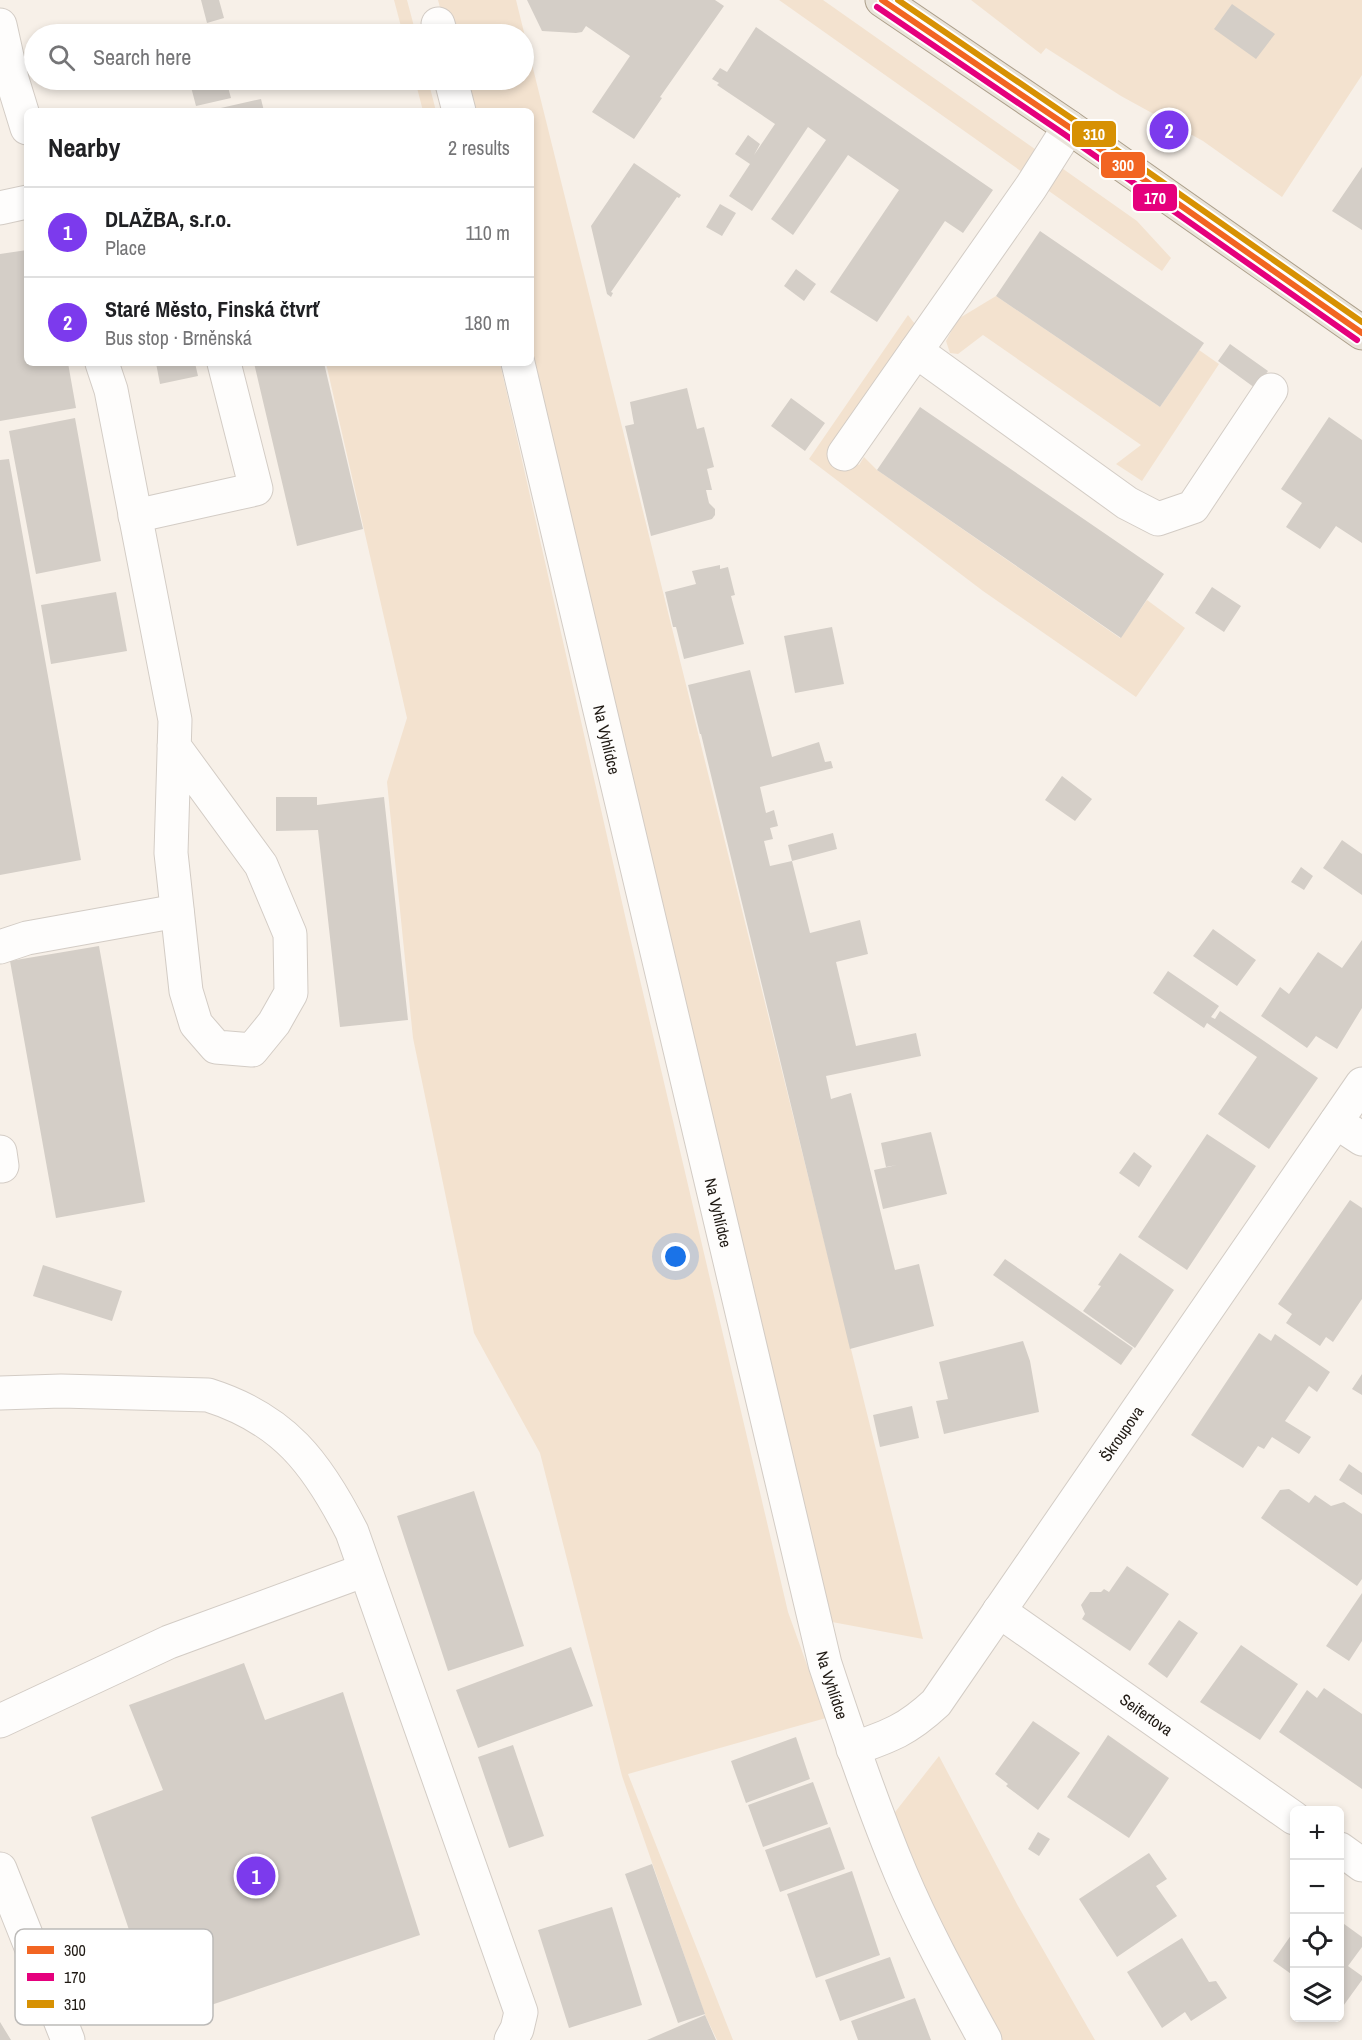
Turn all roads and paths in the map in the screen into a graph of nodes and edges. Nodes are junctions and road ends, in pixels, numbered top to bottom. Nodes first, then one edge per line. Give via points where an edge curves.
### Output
1 (882, 0) edge
2 (0, 25) edge
3 (454, 90) edge
4 (458, 108) edge
5 (24, 118) edge
6 (1069, 127) junction
7 (24, 203) edge
8 (0, 208) edge
9 (1362, 333) edge
10 (916, 351) junction
11 (103, 366) edge
12 (225, 366) edge
13 (519, 366) edge
14 (1271, 390) dead end
15 (844, 454) dead end
16 (135, 516) junction
17 (174, 746) junction
18 (177, 911) junction
19 (0, 948) edge
20 (1362, 1084) edge
21 (1349, 1131) edge
22 (0, 1393) edge
23 (365, 1570) junction
24 (999, 1611) junction
25 (0, 1721) edge
26 (853, 1749) junction
27 (1290, 1815) edge
28 (1344, 1852) edge
29 (1362, 1865) edge
30 (0, 1869) edge
31 (24, 1929) edge
32 (62, 2025) edge
33 (68, 2040) edge
34 (511, 2040) edge
35 (985, 2040) edge

1 - 6 main road
2 - 5 street
3 - 4 street
6 - 9 main road
6 - 10 street
7 - 8 street
10 - 14 street via 1127,503 1158,519 1193,507
10 - 15 street
11 - 16 street
12 - 16 street via 256,489
13 - 26 street, Na Vyhlídce via 825,1664
16 - 17 street via 175,720
17 - 18 street via 171,853
17 - 18 street via 261,865 290,934 291,993 252,1050 216,1047 196,1024 186,991
18 - 19 street via 27,938
20 - 21 street, Škroupova
21 - 24 street, Škroupova
22 - 23 street via 208,1395 253,1413 309,1460 333,1495
23 - 25 street via 169,1642
23 - 34 street via 521,2012
24 - 26 street, Škroupova via 936,1703 897,1733
24 - 27 street, Seifertova
26 - 35 street, Na Vyhlídce via 901,1874
28 - 29 street
30 - 31 street
32 - 33 street

